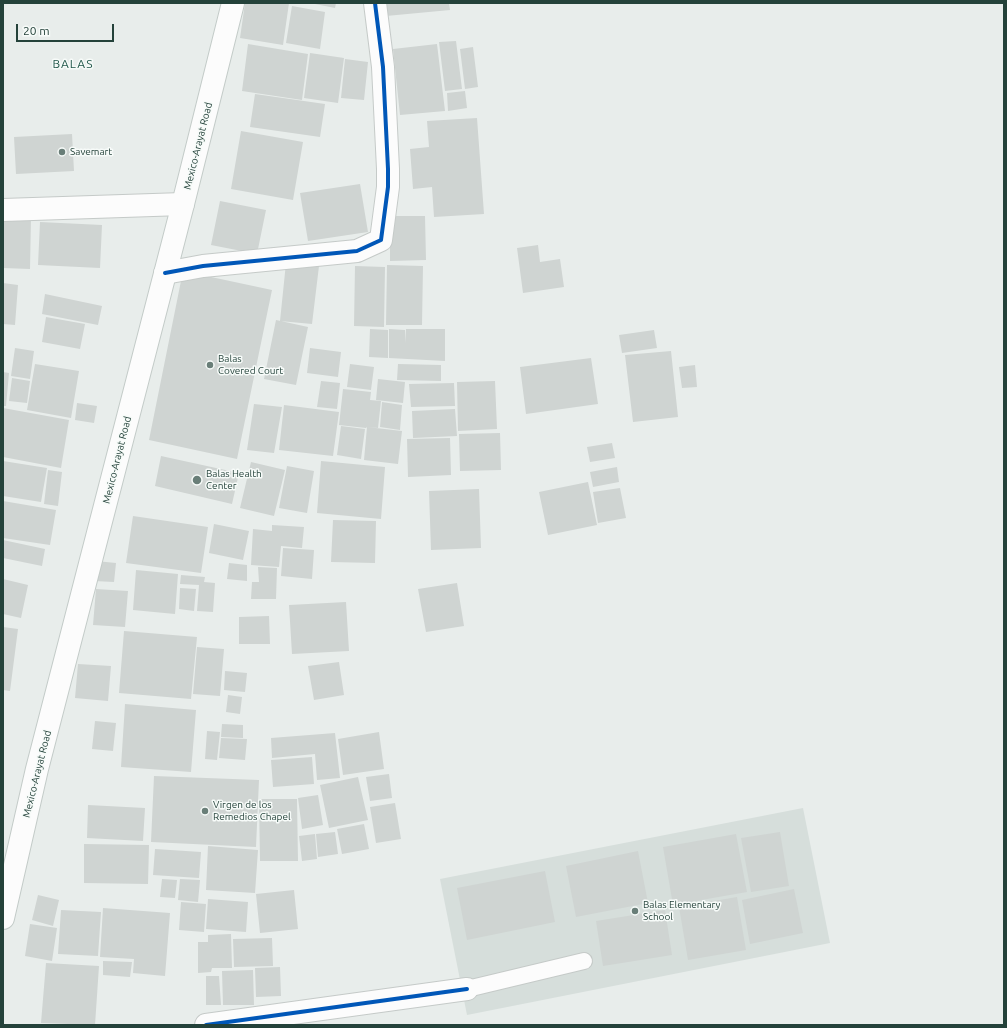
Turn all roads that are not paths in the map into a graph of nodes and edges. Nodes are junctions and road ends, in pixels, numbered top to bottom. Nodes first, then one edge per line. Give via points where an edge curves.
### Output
1 (233, 3) edge
2 (375, 3) edge
3 (183, 204) junction
4 (3, 210) edge
5 (165, 273) junction
6 (3, 918) edge
7 (584, 961) dead end
8 (467, 989) joint
9 (206, 1025) edge

1 - 3 main road, Mexico-Arayat Road
2 - 5 main road via 383,67 388,169 381,240 357,251 203,266
3 - 4 main road
3 - 5 main road, Mexico-Arayat Road
5 - 6 main road, Mexico-Arayat Road via 39,761
7 - 8 lane
8 - 9 main road

